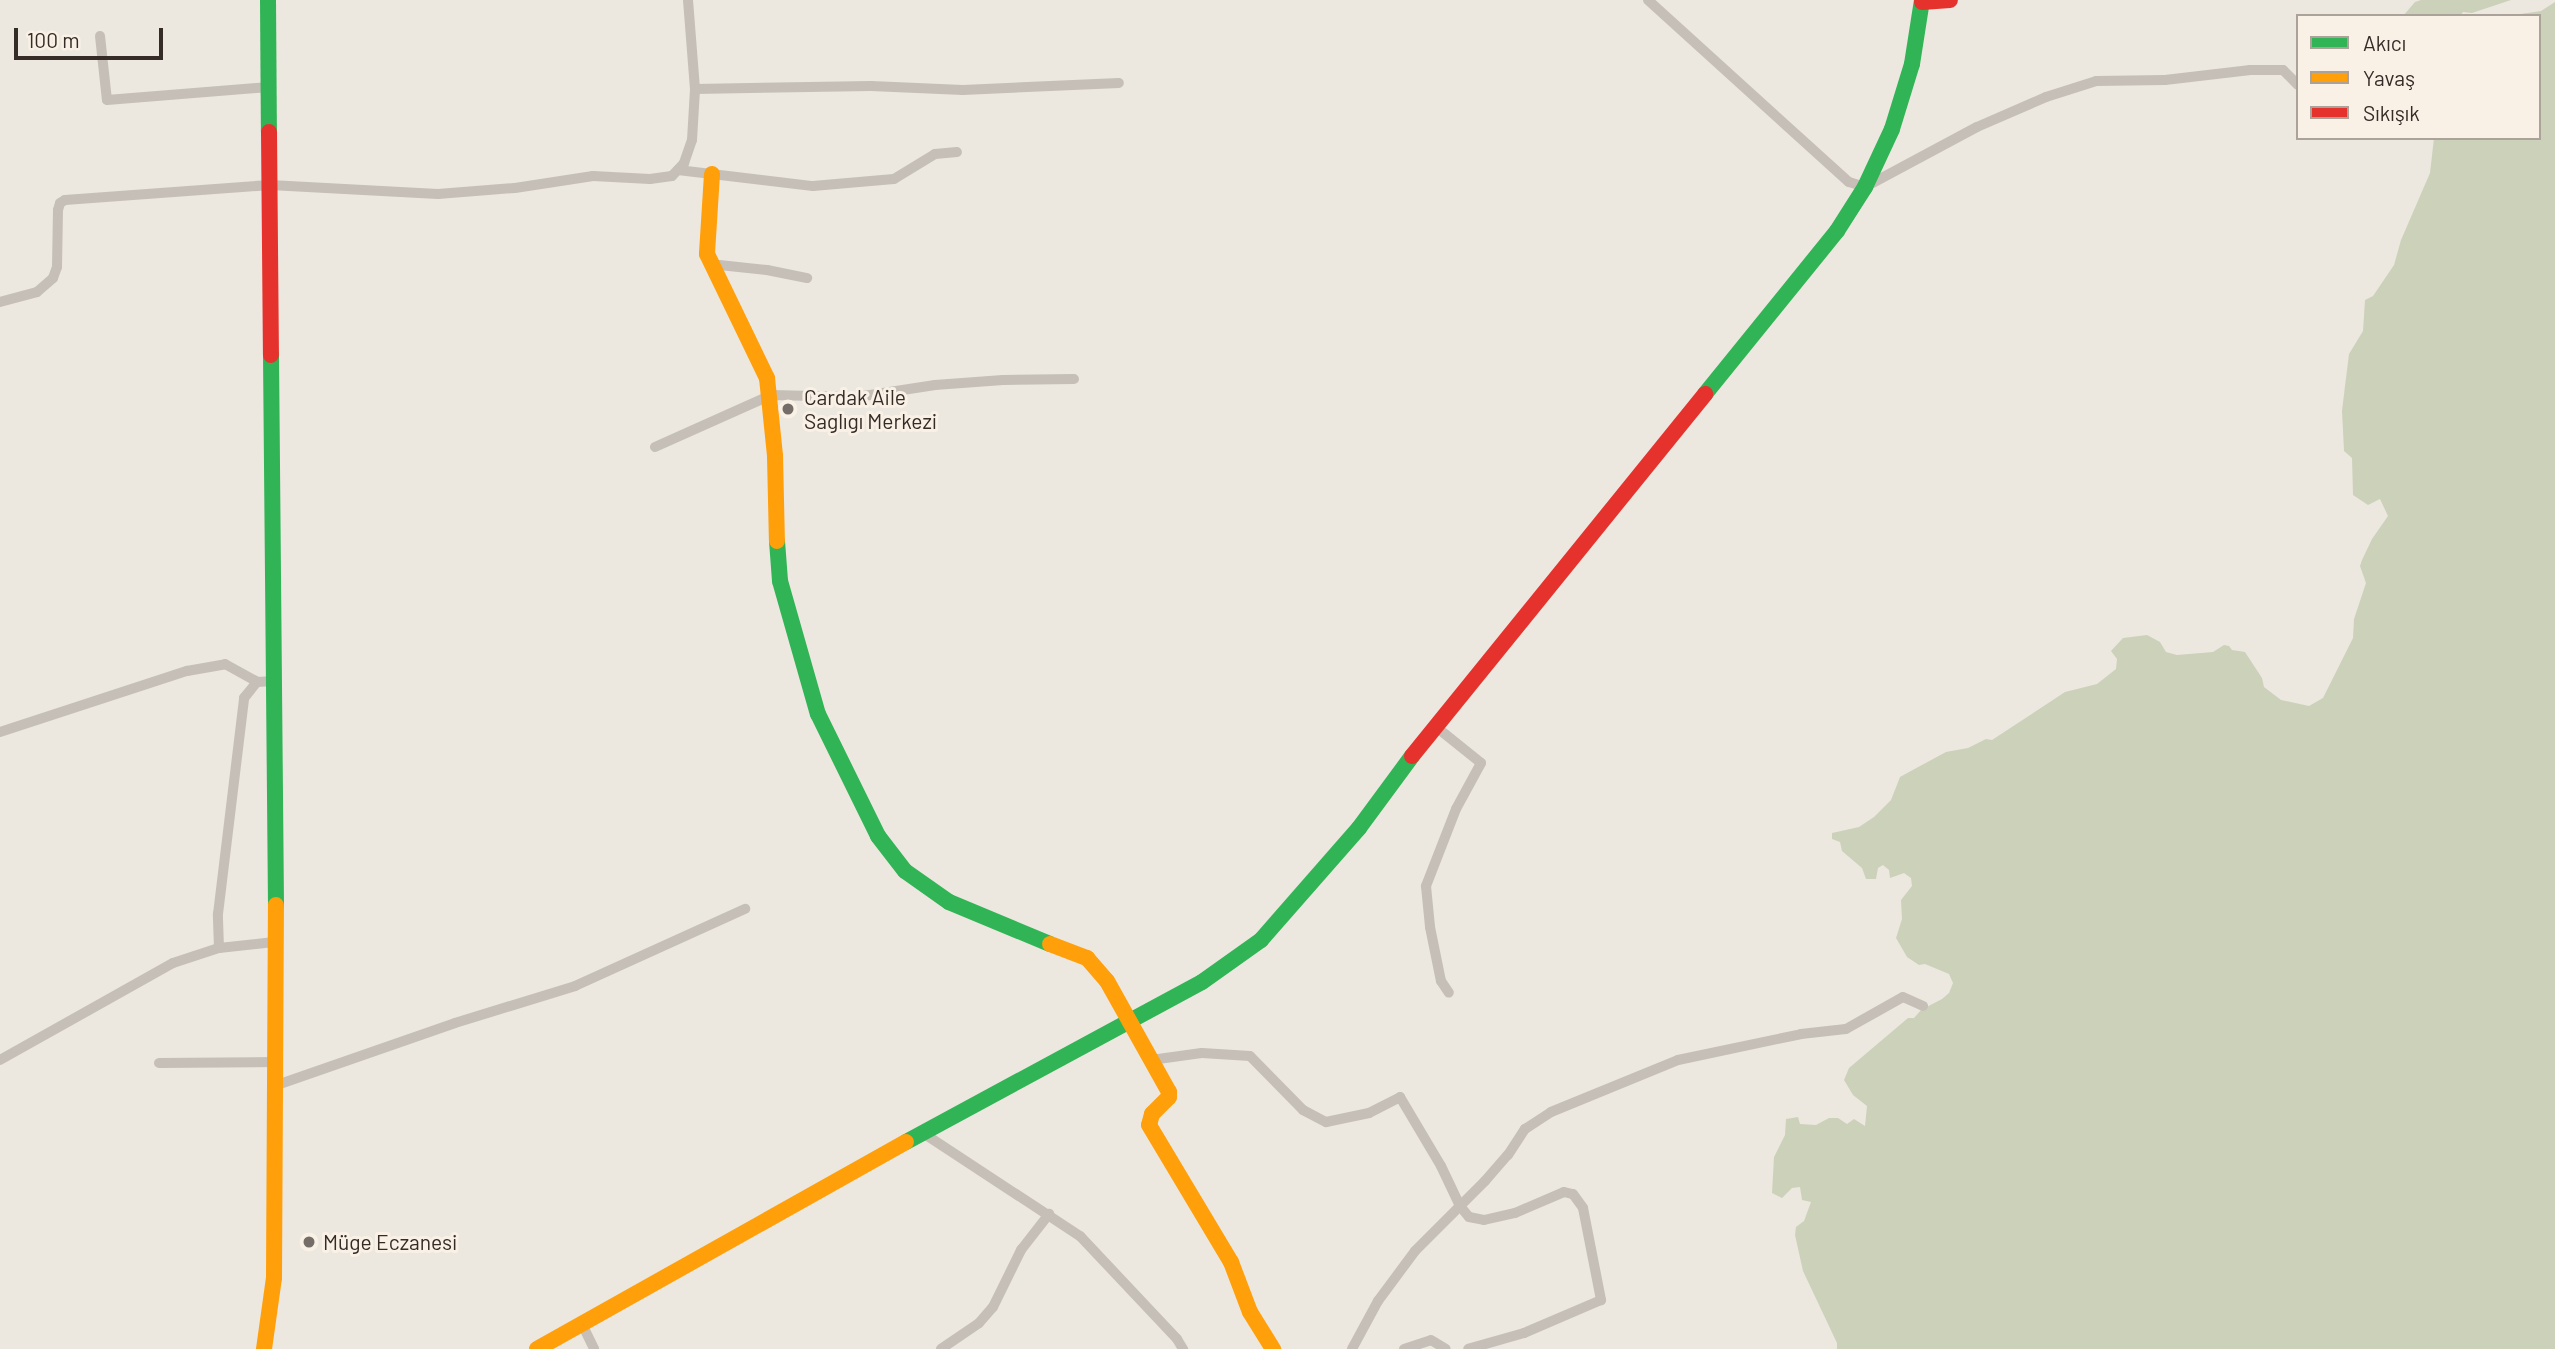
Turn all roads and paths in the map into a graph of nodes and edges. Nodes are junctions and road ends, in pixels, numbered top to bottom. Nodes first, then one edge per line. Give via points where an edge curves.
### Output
1 (268, 0) edge
2 (688, 0) edge
3 (1648, 0) edge
4 (1950, 0) edge
5 (1922, 1) edge
6 (100, 36) dead end
7 (1119, 83) dead end
8 (2296, 83) edge
9 (268, 87) junction
10 (695, 89) junction
11 (957, 152) dead end
12 (678, 170) junction
13 (712, 174) junction
14 (270, 185) junction
15 (1865, 187) junction
16 (710, 264) junction
17 (807, 278) dead end
18 (0, 302) edge
19 (1074, 380) dead end
20 (771, 396) junction
21 (655, 447) dead end
22 (274, 681) junction
23 (257, 682) junction
24 (1435, 726) junction
25 (0, 732) edge
26 (745, 909) dead end
27 (274, 942) junction
28 (219, 948) junction
29 (1449, 993) dead end
30 (1923, 1006) dead end
31 (1129, 1020) junction
32 (0, 1060) edge
33 (1151, 1060) junction
34 (276, 1062) junction
35 (159, 1063) dead end
36 (276, 1085) junction
37 (923, 1133) junction
38 (1460, 1206) junction
39 (1049, 1214) junction
40 (581, 1322) junction
41 (264, 1349) edge
42 (537, 1349) edge
43 (594, 1349) edge
44 (941, 1349) edge
45 (1183, 1349) edge
46 (1273, 1349) edge
47 (1352, 1349) edge
48 (1404, 1349) edge
49 (1446, 1349) edge
50 (1468, 1349) edge

1 - 9 street
2 - 10 street
3 - 15 street via 1849,182
4 - 5 street
5 - 15 street via 1912,64 1892,129
6 - 9 street via 107,100
7 - 10 street via 963,90 871,86
8 - 15 street via 2283,70 2096,81 1977,127
9 - 14 street
10 - 12 street via 690,152
11 - 13 street via 935,154 894,179 813,186
12 - 13 street
12 - 14 street via 660,179 593,176 438,194
13 - 16 street
14 - 18 street via 65,200 58,211 53,278 37,292
14 - 22 street
15 - 24 street via 1837,231
16 - 17 street
16 - 20 street via 767,378
19 - 20 street via 948,384 857,397
20 - 21 street
20 - 31 street via 776,542 785,607 818,714 878,836 905,871 949,902 1087,958 1107,981
22 - 23 street
22 - 27 street
23 - 25 street via 225,664 187,671
23 - 28 street via 244,698 218,914
24 - 29 street via 1481,763 1456,809 1426,886 1441,981
24 - 31 street via 1359,828 1261,940 1202,982
26 - 36 street via 575,986
27 - 28 street
27 - 34 street
28 - 32 street via 173,962
30 - 38 street via 1903,997 1846,1030 1801,1034 1678,1060 1551,1112 1525,1129 1508,1155
31 - 33 street
31 - 37 street
33 - 38 street via 1202,1053 1250,1056 1303,1110 1326,1122 1369,1113 1400,1097
33 - 46 street via 1169,1097 1152,1114 1149,1125 1231,1262 1250,1312
34 - 35 street
34 - 36 street
36 - 41 street via 274,1278
37 - 39 street
37 - 40 street
38 - 47 street via 1415,1251 1378,1301
38 - 50 street via 1469,1217 1484,1220 1515,1213 1564,1192 1573,1194 1583,1208 1601,1300 1524,1333
39 - 44 street via 1021,1250 993,1307 979,1323
39 - 45 street via 1095,1249
40 - 42 street
40 - 43 street
48 - 49 street via 1431,1340

